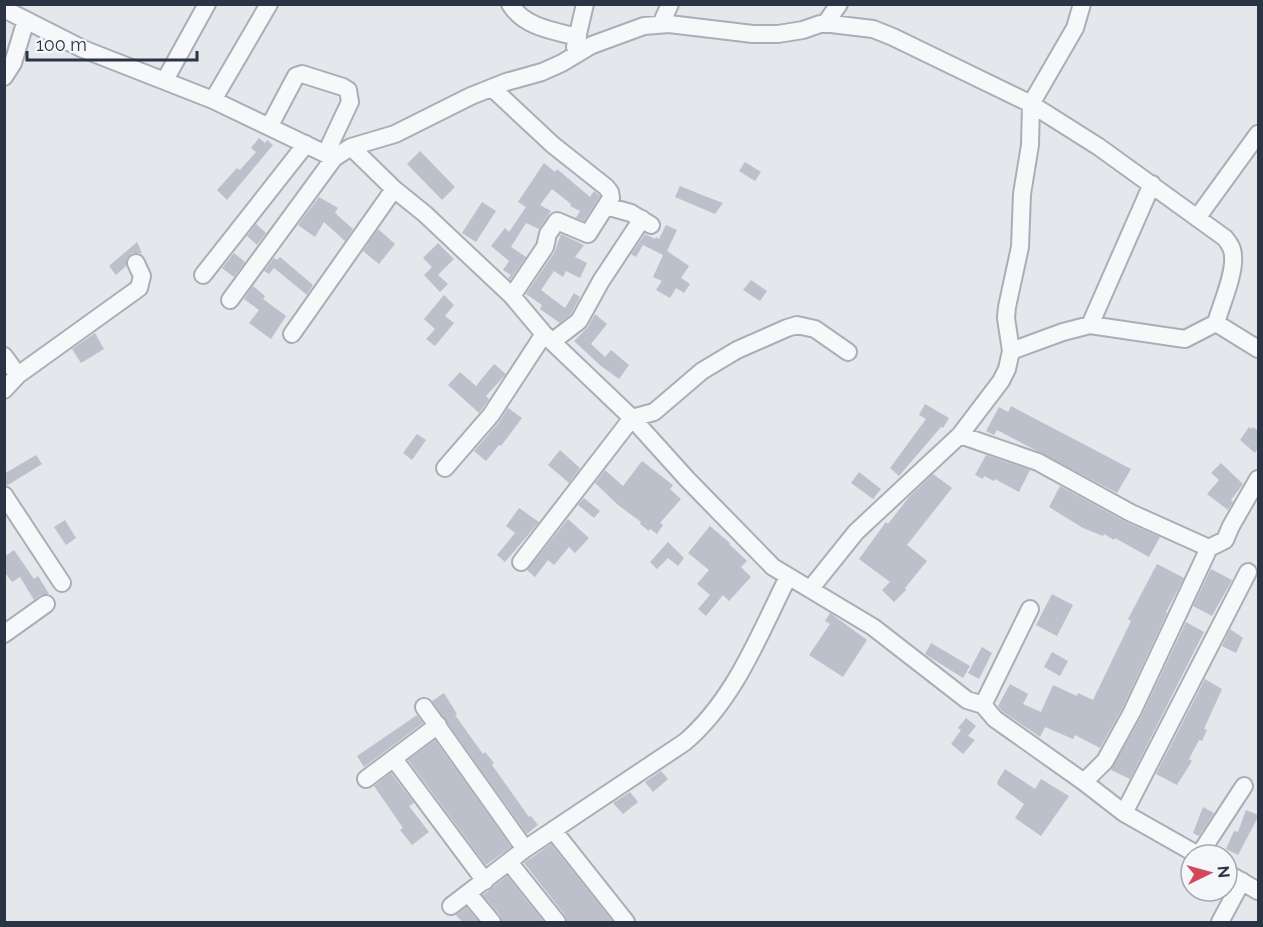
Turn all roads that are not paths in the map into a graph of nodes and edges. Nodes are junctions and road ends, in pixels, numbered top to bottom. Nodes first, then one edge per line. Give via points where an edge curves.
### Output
1 (207, 4) edge
2 (510, 4) edge
3 (585, 4) edge
4 (670, 4) edge
5 (839, 4) edge
6 (1082, 4) edge
7 (267, 5) edge
8 (4, 9) edge
9 (26, 20) junction
10 (661, 24) junction
11 (825, 24) junction
12 (578, 37) junction
13 (573, 57) junction
14 (4, 77) edge
15 (165, 80) junction
16 (492, 88) junction
17 (213, 100) junction
18 (1031, 104) junction
19 (269, 127) junction
20 (1258, 134) edge
21 (306, 144) junction
22 (351, 147) junction
23 (330, 156) junction
24 (1152, 184) junction
25 (394, 189) junction
26 (606, 206) junction
27 (1197, 218) junction
28 (136, 263) dead end
29 (203, 274) dead end
30 (512, 296) junction
31 (230, 300) dead end
32 (1216, 323) junction
33 (1090, 326) junction
34 (292, 334) dead end
35 (548, 338) junction
36 (1258, 349) edge
37 (1011, 351) junction
38 (848, 352) dead end
39 (4, 356) edge
40 (18, 375) junction
41 (4, 390) edge
42 (632, 418) junction
43 (960, 435) junction
44 (445, 468) dead end
45 (1258, 479) edge
46 (4, 495) edge
47 (1209, 548) junction
48 (521, 562) dead end
49 (1248, 572) dead end
50 (788, 577) junction
51 (62, 583) dead end
52 (811, 588) junction
53 (46, 604) dead end
54 (1030, 609) dead end
55 (4, 634) edge
56 (983, 705) junction
57 (424, 707) dead end
58 (438, 725) junction
59 (394, 759) junction
60 (366, 779) dead end
61 (1084, 782) junction
62 (1244, 786) dead end
63 (1124, 813) junction
64 (554, 830) junction
65 (1206, 843) edge
66 (1179, 844) edge
67 (525, 849) junction
68 (509, 862) junction
69 (1239, 880) edge
70 (485, 881) junction
71 (1258, 891) edge
72 (468, 893) junction
73 (1226, 903) edge
74 (451, 906) dead end
75 (492, 922) edge
76 (557, 922) edge
77 (626, 922) edge
78 (1220, 922) edge

1 - 15 street
2 - 12 street via 521,18 531,23
3 - 12 street
4 - 10 street
5 - 11 street
6 - 18 street via 1075,28
7 - 17 street
8 - 9 street
9 - 14 street via 13,63
9 - 15 street via 83,49
10 - 11 street via 753,34 778,34
10 - 13 street via 644,26 592,45
11 - 18 street via 873,29
12 - 13 street
13 - 16 street
15 - 17 street
16 - 22 street via 395,134
16 - 26 street via 553,145 606,187 611,198
17 - 19 street
18 - 24 street
18 - 37 street via 1020,246 1006,318
19 - 21 street
19 - 23 street via 296,76 302,74 343,87 348,90 350,102
20 - 27 street
21 - 23 street
21 - 29 street
22 - 23 street
22 - 25 street
23 - 31 street
24 - 27 street
24 - 33 street
25 - 30 street
25 - 34 street
26 - 30 street via 588,234 557,221 545,247
26 - 35 street via 646,222 601,281 579,321
27 - 32 street via 1225,238 1233,256
28 - 40 street via 142,276 139,288
30 - 35 street
32 - 33 street via 1185,339
32 - 36 street
33 - 37 street
35 - 42 street
35 - 44 street via 491,415
37 - 43 street via 1001,381
38 - 42 street via 815,329 797,325 787,328 702,371 654,412
39 - 40 street
40 - 41 street
42 - 48 street
42 - 50 street via 756,551
43 - 47 street via 1038,462 1131,513
43 - 52 street via 855,532
45 - 47 street via 1225,540
46 - 51 street
47 - 61 street via 1132,712 1105,761
49 - 63 street
50 - 52 street
50 - 64 street via 742,672 701,727 685,742
52 - 56 street via 873,627 967,700
53 - 55 street
54 - 56 street
56 - 61 street via 995,719
57 - 58 street
58 - 59 street
58 - 67 street
59 - 60 street
59 - 70 street
61 - 63 street
62 - 65 street
63 - 66 street
64 - 67 street
64 - 77 street
67 - 68 street
68 - 70 street
68 - 76 street
69 - 71 street
70 - 72 street
72 - 74 street
72 - 75 street
73 - 78 street

